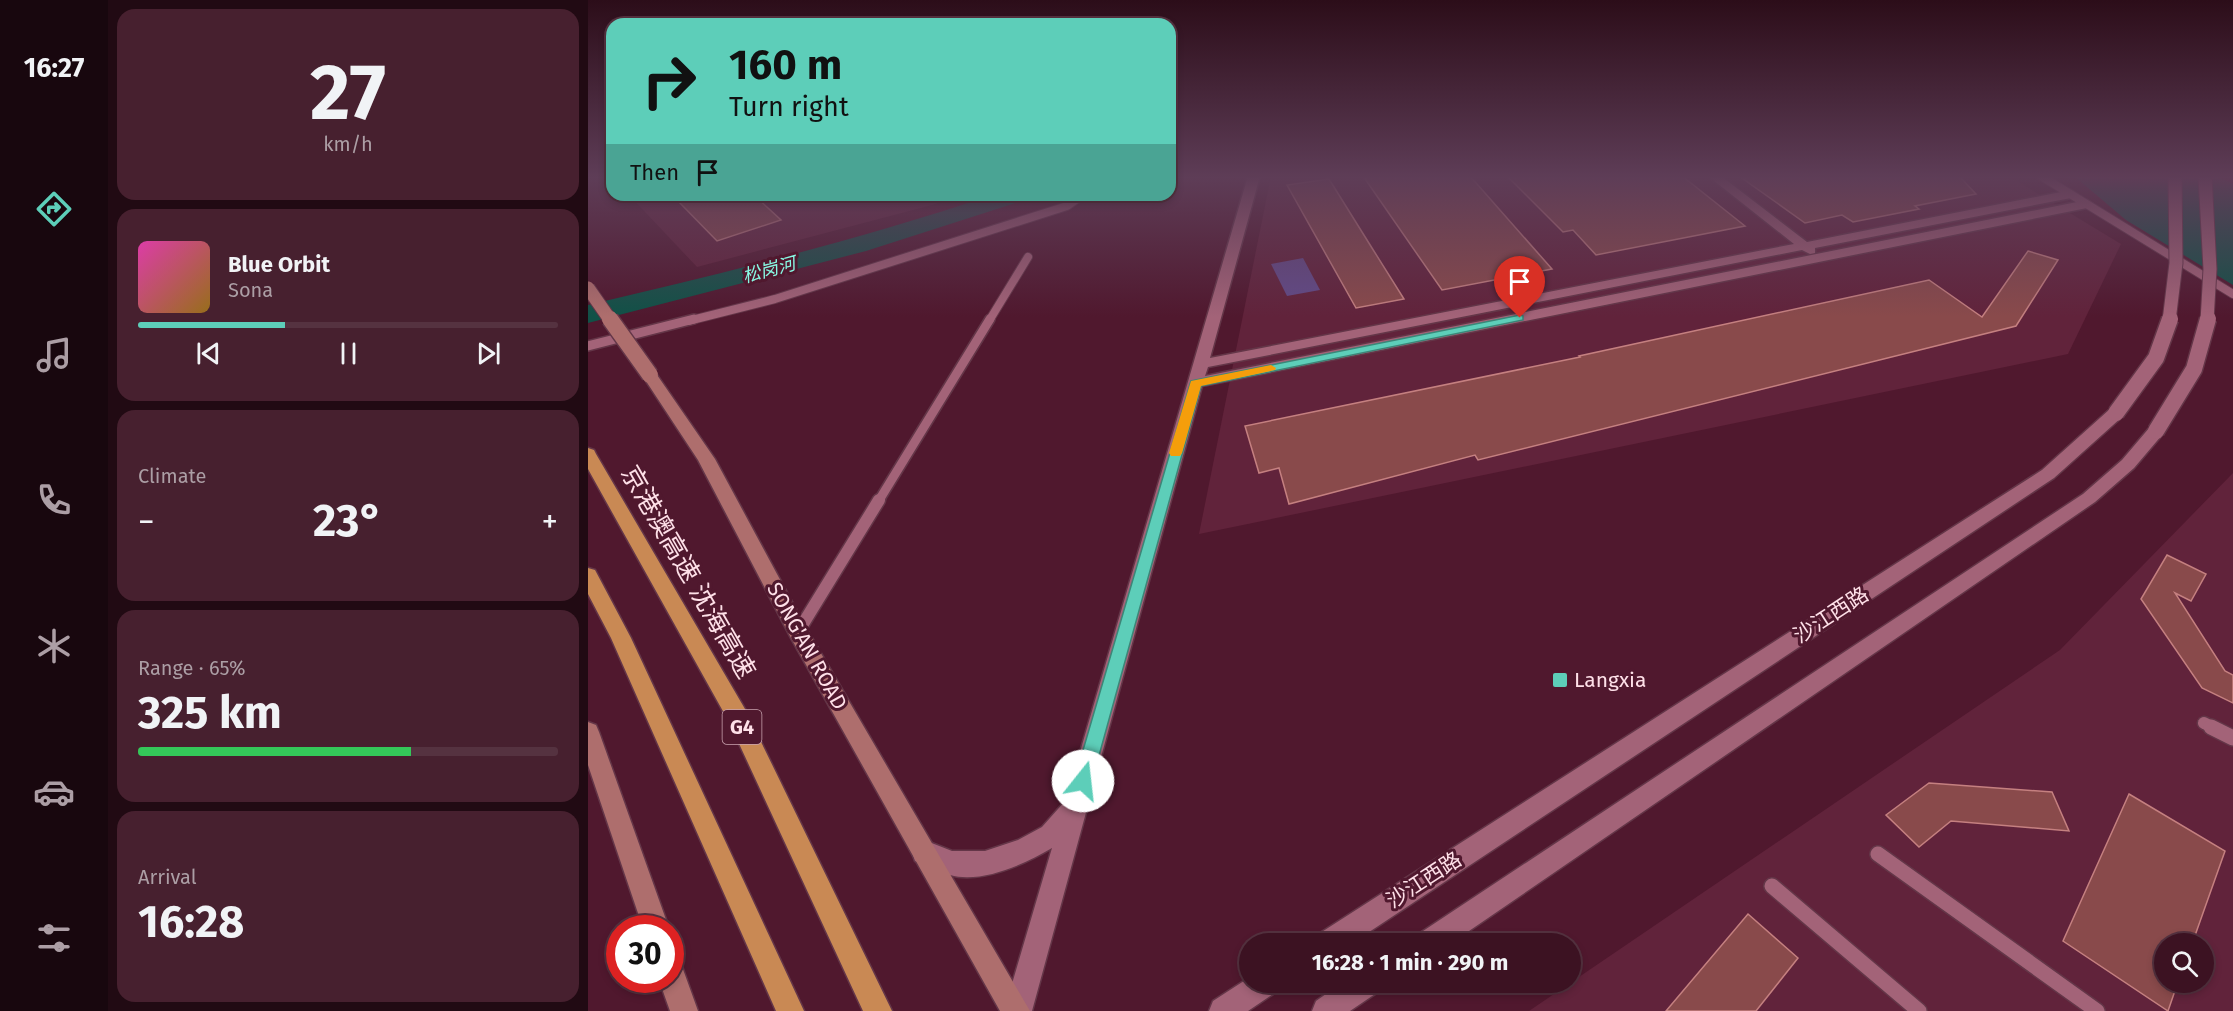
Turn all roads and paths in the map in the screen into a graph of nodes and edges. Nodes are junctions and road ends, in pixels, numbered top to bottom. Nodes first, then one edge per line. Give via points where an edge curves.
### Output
1 (1013, 223) edge
2 (1241, 223) edge
3 (1775, 223) edge
4 (1922, 223) edge
5 (1993, 223) edge
6 (2118, 223) edge
7 (2175, 223) edge
8 (2207, 223) edge
9 (1805, 246) junction
10 (1028, 256) dead end
11 (1821, 258) junction
12 (588, 288) edge
13 (2233, 294) edge
14 (588, 346) edge
15 (1201, 364) junction
16 (1196, 383) junction
17 (588, 454) edge
18 (588, 575) edge
19 (798, 632) junction
20 (2204, 723) dead end
21 (588, 732) edge
22 (2233, 738) edge
23 (1076, 803) junction
24 (924, 852) junction
25 (1878, 854) dead end
26 (1772, 886) dead end
27 (651, 915) edge
28 (1343, 933) edge
29 (1442, 933) edge
30 (678, 993) edge
31 (1249, 993) edge
32 (1352, 993) edge
33 (684, 1011) edge
34 (790, 1011) edge
35 (878, 1011) edge
36 (1017, 1011) edge
37 (1222, 1011) edge
38 (1326, 1011) edge
39 (1919, 1011) edge
40 (2097, 1011) edge

1 - 14 lane via 775,299
2 - 15 street
3 - 9 street
4 - 9 street
5 - 11 street
6 - 13 lane
7 - 28 street, 沙江西路, bridge via 2176,285 2160,349 2116,413 2083,445 2048,474
8 - 29 street, bridge via 2211,294 2198,361 2156,431 2128,464 2089,498
9 - 11 street
9 - 15 street
10 - 19 lane
11 - 16 street
12 - 19 main road, SONG'AN ROAD, bridge via 706,459
15 - 16 street
16 - 23 street
17 - 35 highway, 京港澳高速 沈海高速 / G4 via 737,716
18 - 34 highway via 626,649
19 - 24 main road, SONG'AN ROAD
20 - 22 lane
21 - 27 main road
23 - 24 street via 1051,835 1024,851 985,863 952,863
23 - 36 street
24 - 36 main road, SONG'AN ROAD
25 - 40 lane
26 - 39 lane
30 - 33 main road
31 - 37 street
32 - 38 street

